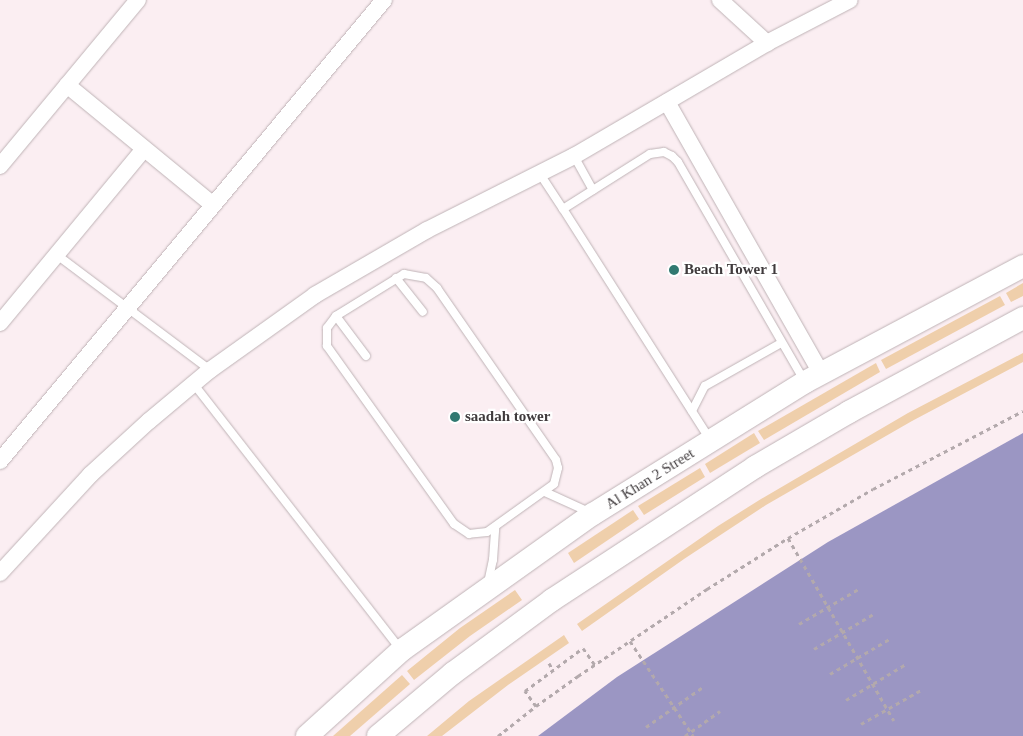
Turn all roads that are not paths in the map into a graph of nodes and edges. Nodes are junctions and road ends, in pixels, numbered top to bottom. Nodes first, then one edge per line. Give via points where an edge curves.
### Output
1 (138, 0) edge
2 (384, 0) edge
3 (720, 0) edge
4 (850, 0) edge
5 (767, 43) junction
6 (67, 85) junction
7 (667, 102) junction
8 (144, 149) junction
9 (574, 156) junction
10 (0, 166) edge
11 (540, 174) junction
12 (593, 190) junction
13 (213, 205) junction
14 (563, 210) junction
15 (56, 255) junction
16 (1023, 266) edge
17 (396, 278) junction
18 (128, 308) junction
19 (422, 312) dead end
20 (336, 316) junction
21 (1023, 318) edge
22 (0, 323) edge
23 (781, 343) junction
24 (366, 356) dead end
25 (210, 370) junction
26 (813, 378) junction
27 (193, 384) junction
28 (692, 411) junction
29 (711, 441) junction
30 (0, 461) edge
31 (545, 492) junction
32 (593, 514) junction
33 (495, 528) junction
34 (0, 573) edge
35 (485, 590) junction
36 (402, 650) junction
37 (307, 736) edge
38 (378, 736) edge

1 - 6 street
2 - 13 street
3 - 5 street
4 - 5 street
5 - 7 street
6 - 8 street
6 - 10 street
7 - 9 street
7 - 26 street
8 - 13 street
8 - 15 street
9 - 11 street
9 - 12 lane
11 - 14 lane
11 - 25 street via 370,261 300,305
12 - 14 lane
12 - 23 lane via 650,154 659,152 672,156
13 - 18 street
14 - 28 lane
15 - 18 lane
15 - 22 street
16 - 26 main road, Al Khan 2 Street
17 - 19 lane
17 - 20 lane
17 - 31 lane via 412,274 432,282 546,444 558,468 554,484
18 - 25 lane
18 - 30 street
20 - 24 lane
20 - 33 lane via 327,328 331,354 454,524 469,534 478,535
21 - 38 main road via 755,467 552,600 453,673
23 - 26 lane
23 - 28 lane via 705,386
25 - 27 street
26 - 29 main road, Al Khan 2 Street
27 - 34 street via 90,475
27 - 36 lane
28 - 29 lane
29 - 32 main road, Al Khan 2 Street
31 - 32 lane
31 - 33 lane
32 - 35 main road, Al Khan 2 Street
33 - 35 lane via 493,560
35 - 36 main road, Al Khan 2 Street
36 - 37 main road, Al Khan 2 Street

